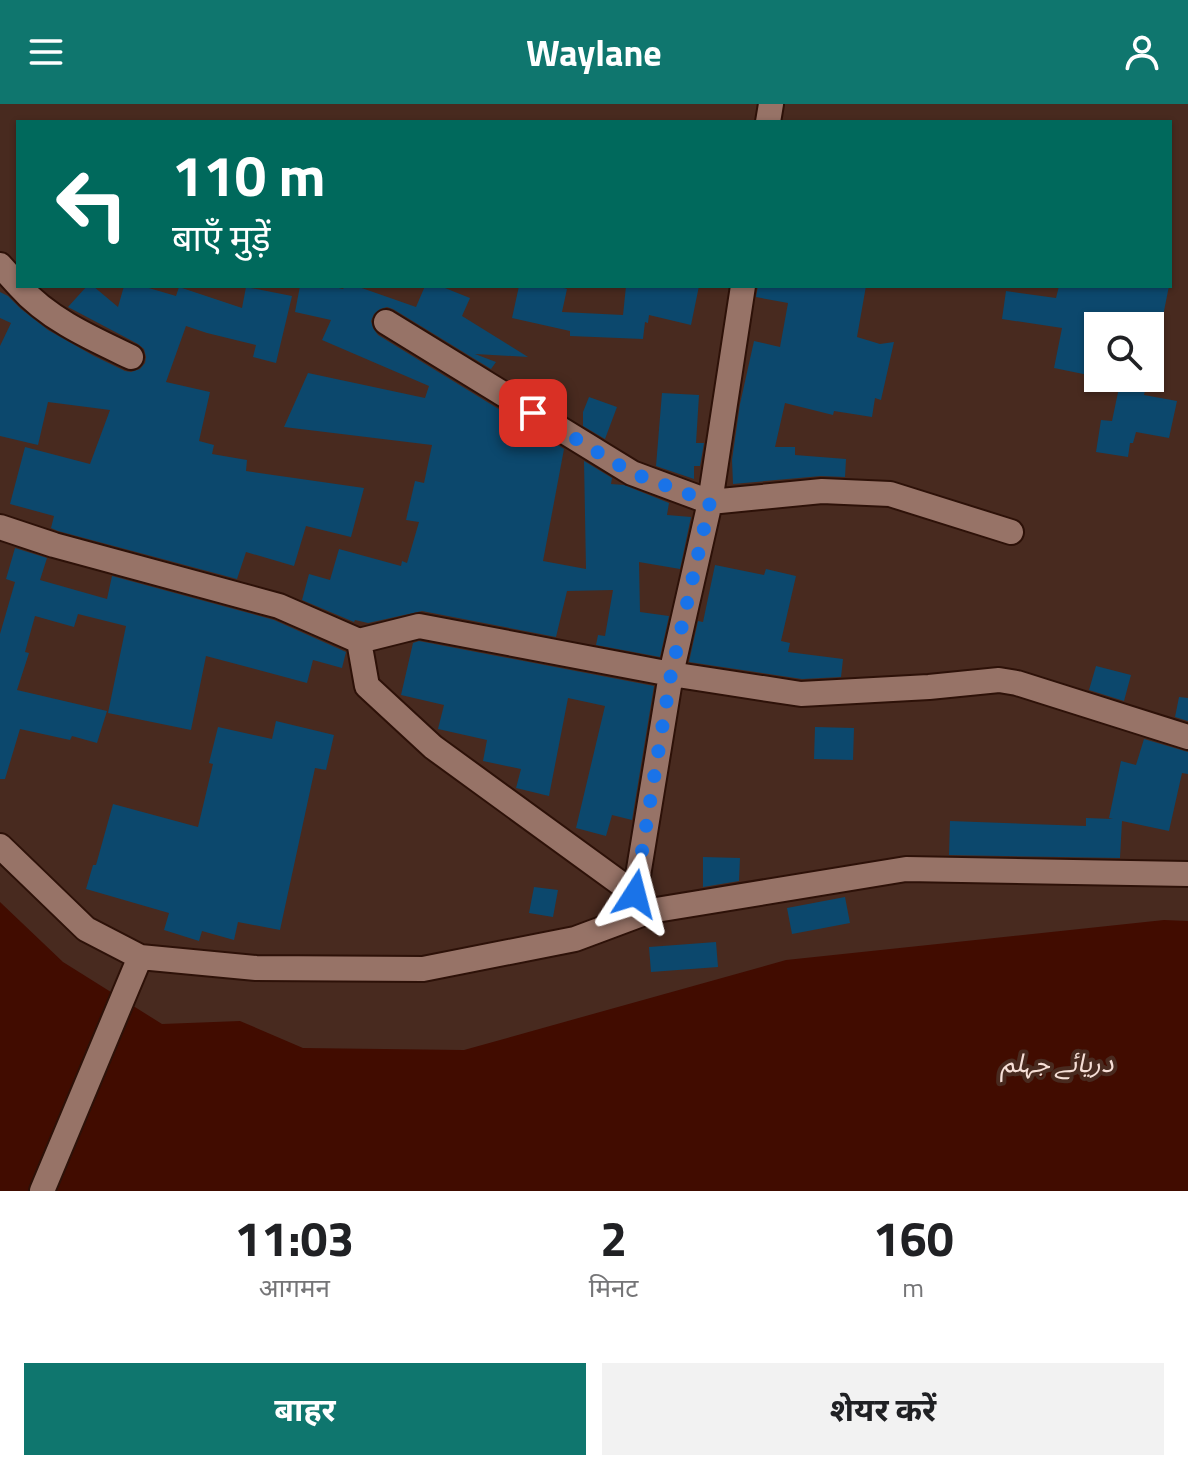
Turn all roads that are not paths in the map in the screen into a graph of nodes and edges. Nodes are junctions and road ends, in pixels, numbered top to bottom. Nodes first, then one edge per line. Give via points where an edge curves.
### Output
1 (0, 265) edge
2 (16, 284) edge
3 (20, 288) edge
4 (743, 288) edge
5 (386, 322) dead end
6 (131, 357) dead end
7 (710, 502) junction
8 (0, 527) edge
9 (1011, 532) dead end
10 (359, 641) junction
11 (671, 674) junction
12 (1188, 737) edge
13 (0, 846) edge
14 (1188, 874) edge
15 (643, 902) junction
16 (140, 957) junction
17 (42, 1191) edge

1 - 2 street
3 - 6 street via 81,333
4 - 7 street
5 - 7 street via 632,473
7 - 9 street via 822,491 890,494
7 - 11 street
8 - 10 street via 279,606
10 - 11 street via 419,626
10 - 15 street via 367,686 433,747
11 - 12 street via 801,694 999,680
11 - 15 street
13 - 16 street via 86,929
14 - 15 street via 906,869
15 - 16 street via 575,939 423,969 256,968
16 - 17 street

